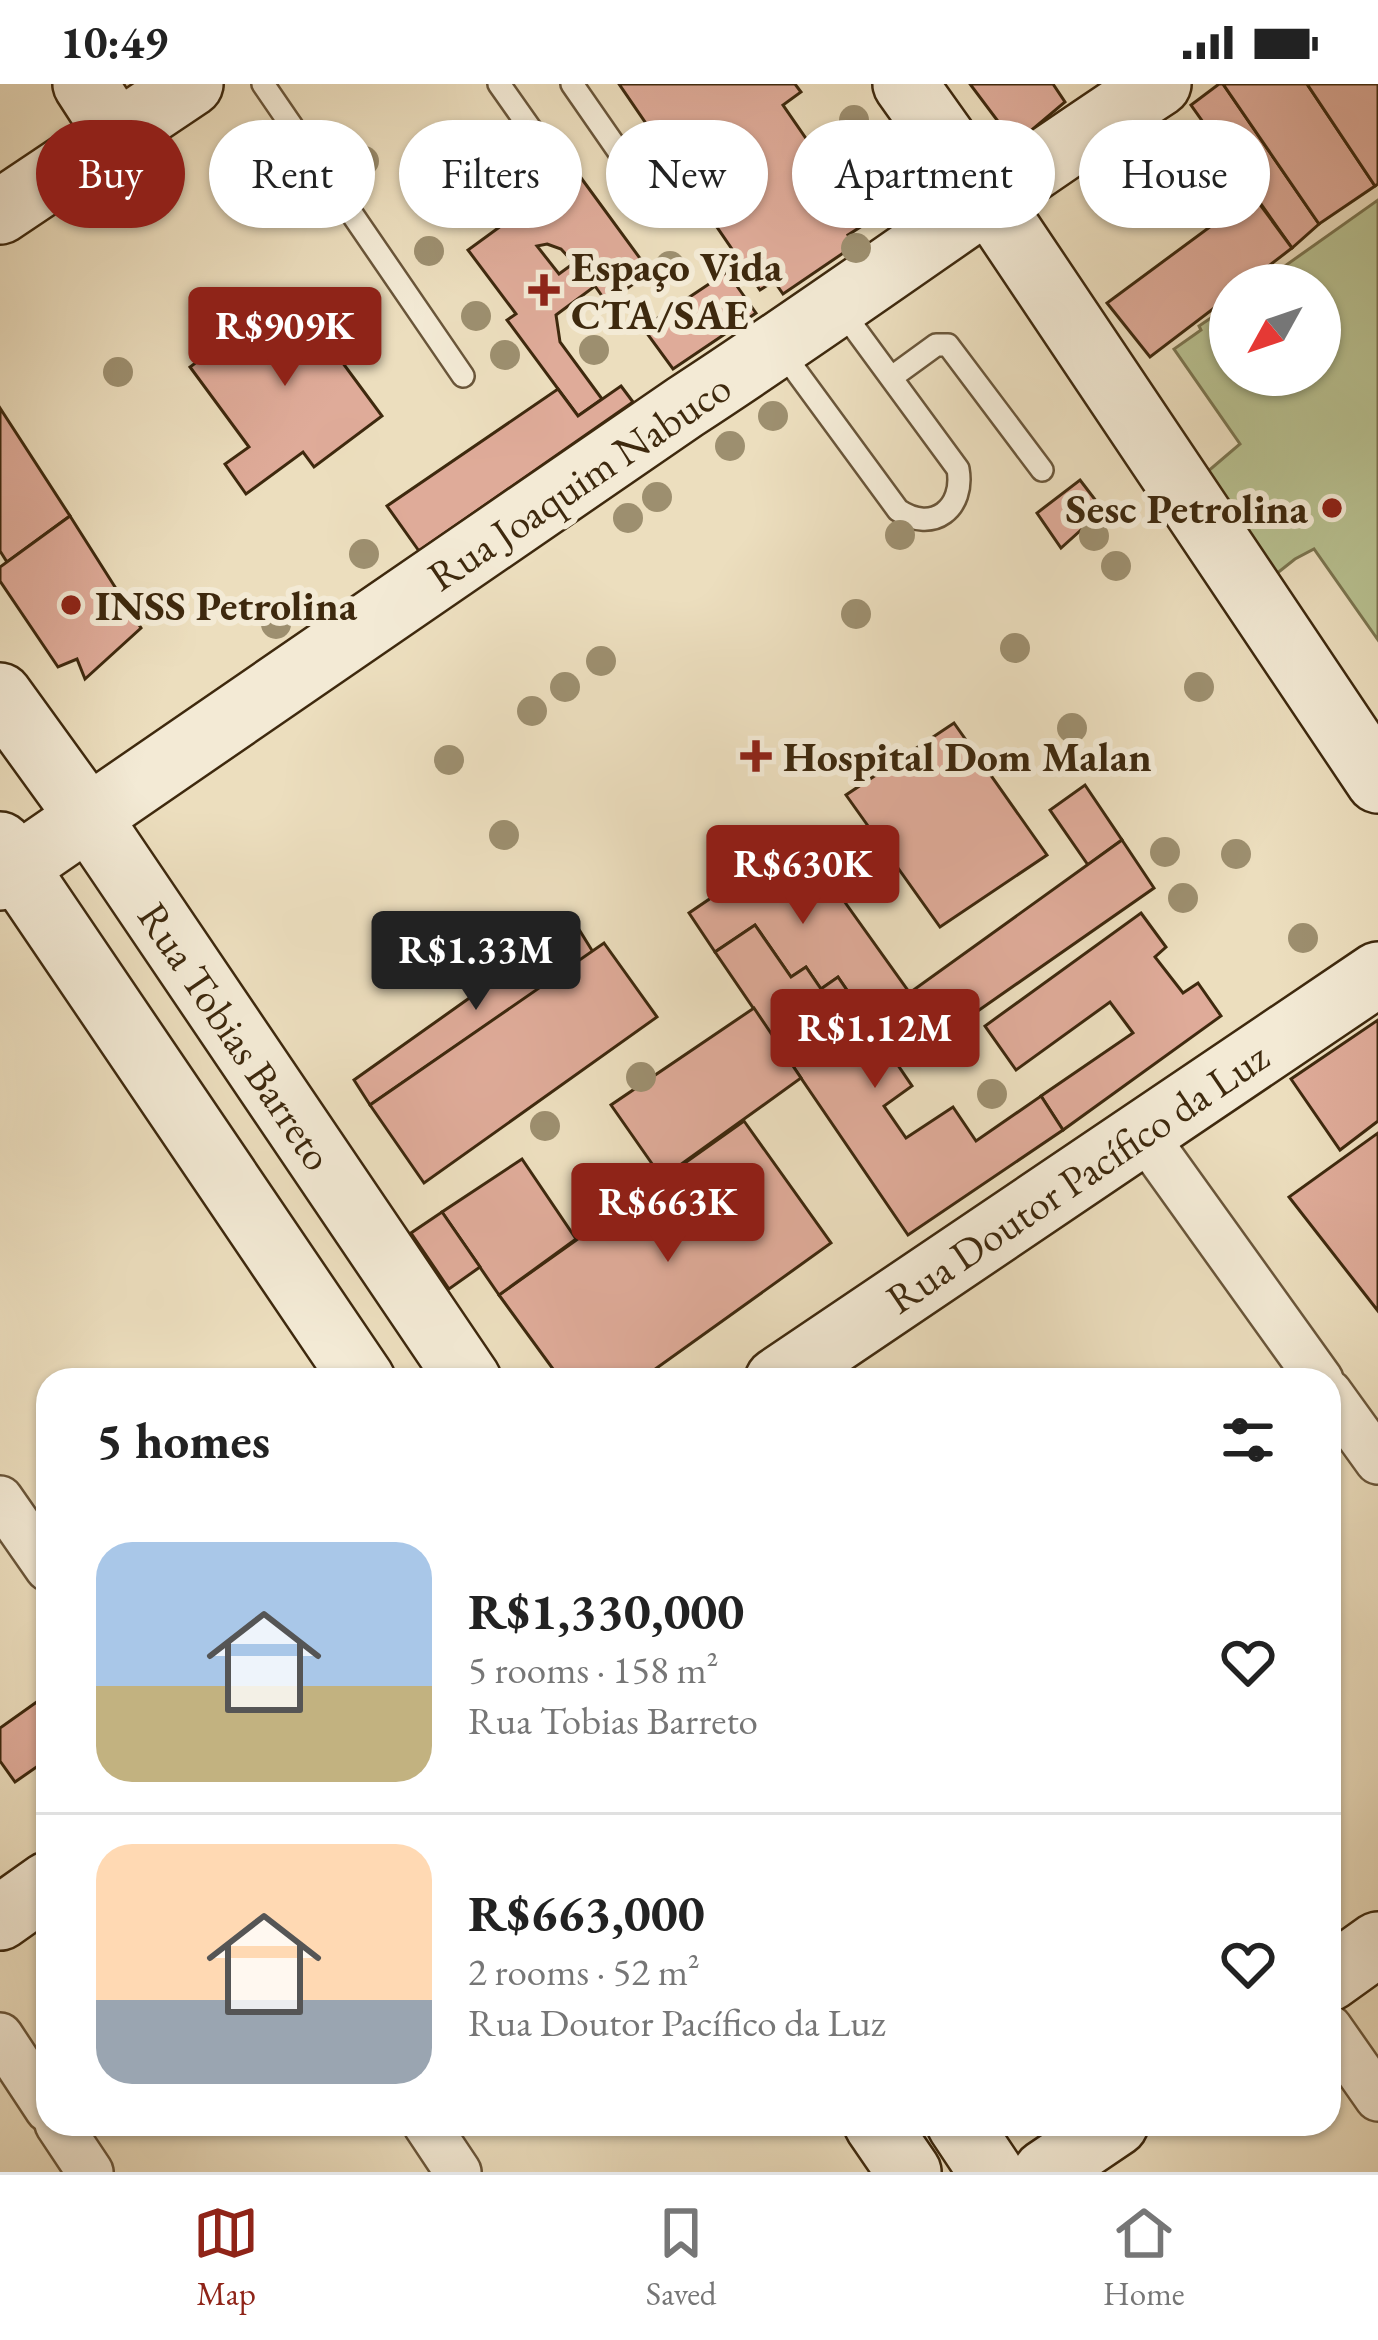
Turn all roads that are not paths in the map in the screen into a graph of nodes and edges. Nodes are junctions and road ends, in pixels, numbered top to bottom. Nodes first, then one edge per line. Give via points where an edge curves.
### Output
1 (191, 84) edge
2 (263, 84) edge
3 (499, 84) edge
4 (572, 84) edge
5 (905, 84) edge
6 (1159, 84) edge
7 (100, 108) edge
8 (524, 120) edge
9 (931, 120) edge
10 (606, 133) edge
11 (1055, 153) edge
12 (0, 212) edge
13 (945, 228) edge
14 (1007, 228) edge
15 (838, 305) junction
16 (778, 346) junction
17 (463, 376) dead end
18 (892, 377) junction
19 (1042, 470) dead end
20 (0, 695) edge
21 (1378, 781) edge
22 (89, 818) junction
23 (5, 863) edge
24 (1378, 974) edge
25 (1142, 1132) junction
26 (356, 1368) edge
27 (461, 1368) edge
28 (795, 1368) edge
29 (1311, 1368) edge
30 (1341, 1410) edge
31 (1378, 1461) edge
32 (0, 1498) edge
33 (36, 1550) edge
34 (36, 1892) edge
35 (0, 1918) edge
36 (1378, 1944) edge
37 (1341, 1970) edge
38 (0, 2036) edge
39 (1341, 2045) edge
40 (36, 2090) edge
41 (1378, 2098) edge
42 (66, 2136) edge
43 (434, 2136) edge
44 (884, 2136) edge
45 (967, 2136) edge
46 (1098, 2136) edge
47 (90, 2172) edge
48 (458, 2172) edge
49 (909, 2172) edge
50 (991, 2172) edge
51 (1045, 2172) edge

1 - 7 street
2 - 17 lane
3 - 8 lane
4 - 10 lane
5 - 9 street
6 - 11 street, Rua Joaquim Nabuco
7 - 12 street
13 - 15 street, Rua Joaquim Nabuco
14 - 21 street
15 - 16 street, Rua Joaquim Nabuco
15 - 18 lane
16 - 18 lane via 898,510 933,519 953,505 958,469
16 - 22 street, Rua Joaquim Nabuco
18 - 19 lane via 947,345
20 - 22 street, Rua Tobias Barreto
22 - 23 street, Rua Joaquim Nabuco
22 - 27 street, Rua Tobias Barreto
23 - 26 street, Rua Tobias Barreto
24 - 25 street, Rua Doutor Pacífico da Luz
25 - 28 street, Rua Doutor Pacífico da Luz
25 - 29 street
30 - 31 street
32 - 33 street
34 - 35 street
36 - 37 street
38 - 40 street
39 - 41 street
42 - 47 street
43 - 48 street
44 - 49 street
45 - 50 street
46 - 51 street

